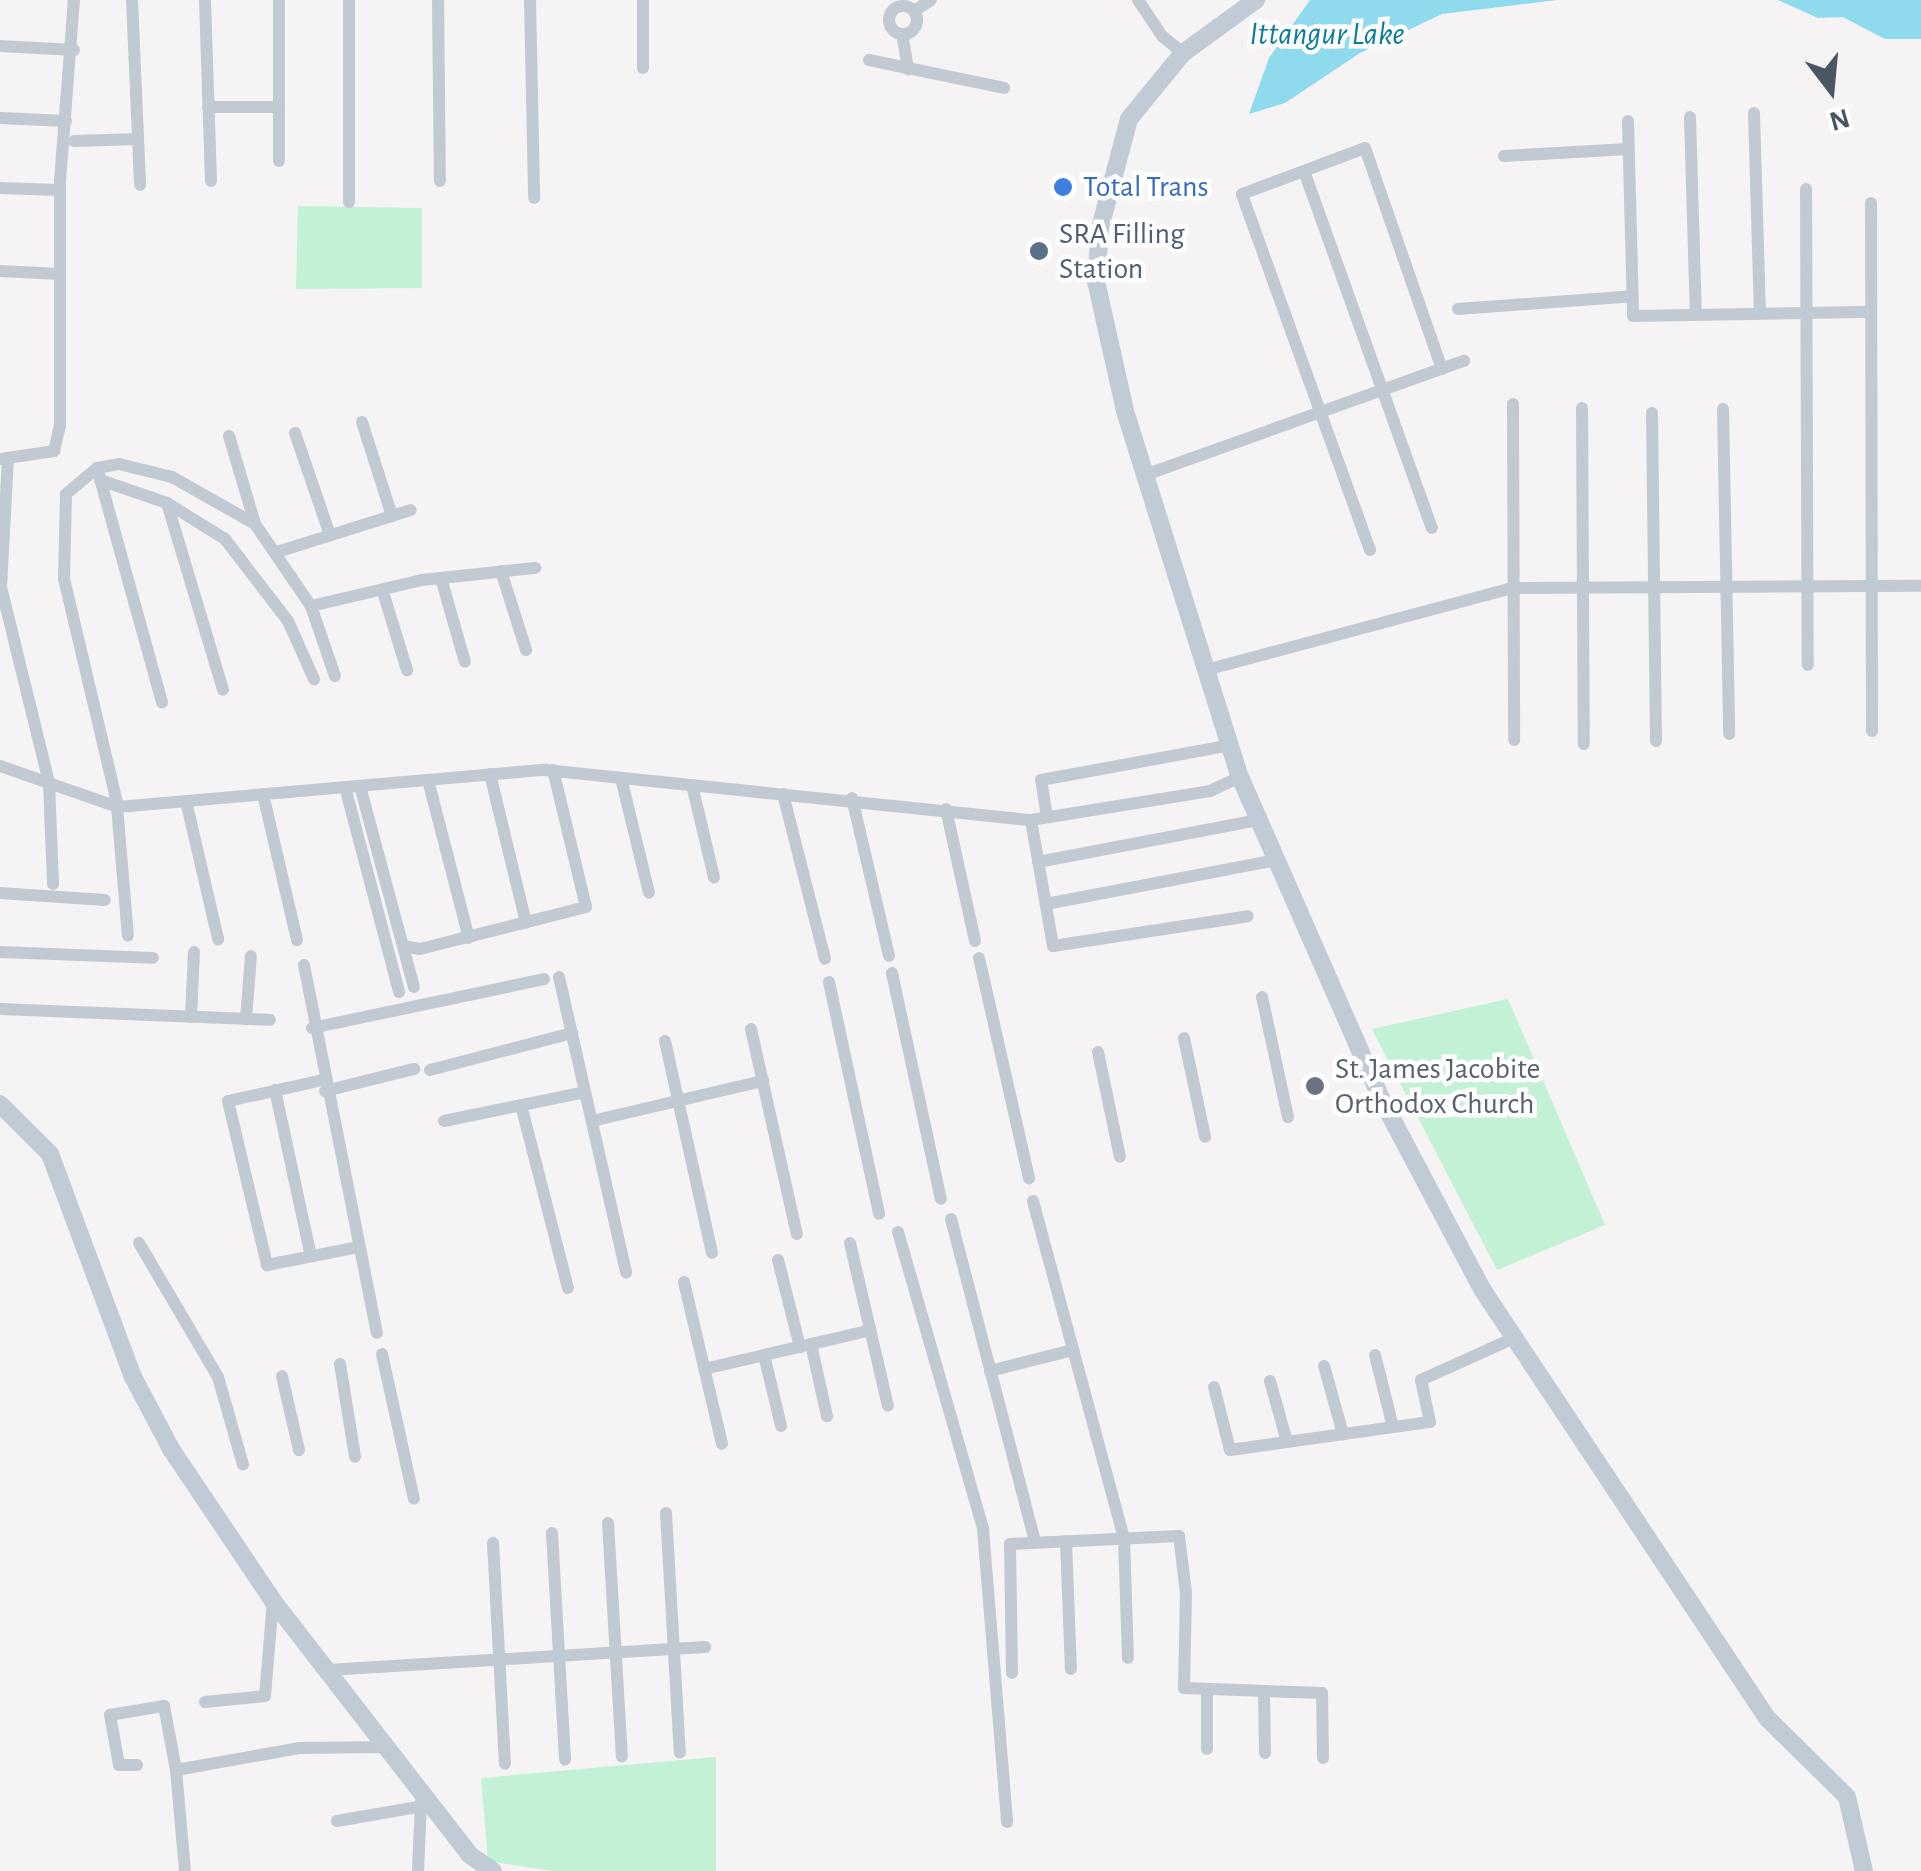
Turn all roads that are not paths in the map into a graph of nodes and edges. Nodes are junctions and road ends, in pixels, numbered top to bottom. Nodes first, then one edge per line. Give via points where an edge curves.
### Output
1 (74, 0) edge
2 (132, 0) edge
3 (205, 0) edge
4 (279, 0) edge
5 (348, 0) edge
6 (438, 0) edge
7 (530, 0) edge
8 (643, 0) edge
9 (931, 0) edge
10 (1138, 0) edge
11 (1256, 0) edge
12 (907, 6) edge
13 (902, 34) junction
14 (0, 46) edge
15 (74, 50) junction
16 (1184, 53) junction
17 (869, 60) dead end
18 (643, 68) dead end
19 (908, 68) junction
20 (1004, 88) dead end
21 (208, 107) junction
22 (279, 107) junction
23 (1754, 113) dead end
24 (1690, 117) dead end
25 (0, 118) edge
26 (1628, 121) dead end
27 (66, 122) junction
28 (138, 138) junction
29 (74, 141) dead end
30 (1628, 149) junction
31 (1504, 156) dead end
32 (280, 161) dead end
33 (1304, 171) junction
34 (211, 181) dead end
35 (440, 181) dead end
36 (140, 185) dead end
37 (0, 188) edge
38 (1806, 189) dead end
39 (60, 190) junction
40 (534, 198) dead end
41 (349, 202) dead end
42 (1871, 203) dead end
43 (0, 271) edge
44 (60, 274) junction
45 (1632, 296) junction
46 (1458, 309) dead end
47 (1760, 312) junction
48 (1806, 312) junction
49 (1871, 312) junction
50 (1696, 314) junction
51 (1464, 361) dead end
52 (1442, 369) junction
53 (1383, 390) junction
54 (1513, 404) dead end
55 (1582, 408) dead end
56 (1723, 409) dead end
57 (1321, 412) junction
58 (1652, 413) dead end
59 (362, 422) dead end
60 (294, 433) dead end
61 (229, 436) dead end
62 (4, 458) edge
63 (99, 474) junction
64 (1145, 476) junction
65 (167, 504) junction
66 (411, 510) dead end
67 (392, 516) junction
68 (255, 524) junction
69 (1432, 528) dead end
70 (330, 535) junction
71 (1370, 550) dead end
72 (277, 552) junction
73 (535, 568) dead end
74 (501, 572) junction
75 (442, 578) junction
76 (1808, 586) junction
77 (1872, 586) junction
78 (1921, 586) edge
79 (1654, 587) junction
80 (1726, 587) junction
81 (1514, 588) junction
82 (1583, 588) junction
83 (383, 592) junction
84 (311, 606) junction
85 (526, 650) dead end
86 (465, 662) dead end
87 (1808, 665) dead end
88 (407, 670) dead end
89 (1206, 670) junction
90 (335, 676) dead end
91 (314, 679) dead end
92 (223, 690) dead end
93 (162, 702) dead end
94 (1872, 731) dead end
95 (1729, 734) dead end
96 (1514, 740) dead end
97 (1656, 741) dead end
98 (1584, 744) dead end
99 (1221, 746) dead end
100 (0, 766) edge
101 (553, 770) junction
102 (490, 774) junction
103 (1240, 777) junction
104 (621, 778) junction
105 (428, 780) junction
106 (49, 783) junction
107 (692, 785) junction
108 (360, 786) junction
109 (345, 787) junction
110 (263, 794) junction
111 (782, 794) junction
112 (852, 798) junction
113 (186, 801) junction
114 (117, 806) junction
115 (946, 809) junction
116 (1047, 817) junction
117 (1030, 820) junction
118 (1259, 820) junction
119 (1276, 860) junction
120 (1038, 862) junction
121 (714, 877) dead end
122 (53, 884) dead end
123 (649, 892) dead end
124 (0, 893) edge
125 (105, 900) dead end
126 (1046, 904) junction
127 (1248, 916) dead end
128 (526, 923) junction
129 (128, 936) dead end
130 (468, 938) junction
131 (218, 939) dead end
132 (298, 940) dead end
133 (975, 941) dead end
134 (402, 946) junction
135 (0, 952) edge
136 (194, 952) dead end
137 (250, 956) dead end
138 (889, 956) dead end
139 (153, 958) dead end
140 (978, 958) dead end
141 (825, 960) dead end
142 (304, 965) dead end
143 (892, 973) dead end
144 (560, 977) dead end
145 (544, 979) dead end
146 (829, 982) dead end
147 (414, 987) dead end
148 (399, 992) dead end
149 (1262, 998) dead end
150 (0, 1009) edge
151 (191, 1017) junction
152 (246, 1019) junction
153 (270, 1020) dead end
154 (312, 1028) junction
155 (751, 1029) dead end
156 (572, 1033) junction
157 (1184, 1038) dead end
158 (665, 1041) dead end
159 (1098, 1052) dead end
160 (414, 1069) dead end
161 (430, 1070) dead end
162 (763, 1082) junction
163 (324, 1085) junction
164 (275, 1090) junction
165 (586, 1092) junction
166 (678, 1101) junction
167 (0, 1104) edge
168 (521, 1105) junction
169 (1288, 1117) dead end
170 (592, 1121) junction
171 (444, 1122) dead end
172 (1205, 1136) dead end
173 (1120, 1156) dead end
174 (1028, 1178) dead end
175 (942, 1199) dead end
176 (1032, 1200) dead end
177 (880, 1214) dead end
178 (951, 1220) dead end
179 (898, 1232) dead end
180 (797, 1234) dead end
181 (139, 1242) dead end
182 (850, 1243) dead end
183 (359, 1247) junction
184 (712, 1253) dead end
185 (312, 1256) junction
186 (778, 1260) dead end
187 (626, 1273) dead end
188 (684, 1282) dead end
189 (568, 1288) dead end
190 (870, 1330) junction
191 (378, 1333) dead end
192 (1514, 1338) junction
193 (805, 1345) junction
194 (1073, 1350) junction
195 (382, 1354) dead end
196 (1376, 1354) dead end
197 (764, 1355) junction
198 (340, 1364) dead end
199 (1324, 1366) dead end
200 (704, 1369) junction
201 (990, 1371) junction
202 (282, 1376) dead end
203 (1270, 1381) dead end
204 (1214, 1387) dead end
205 (888, 1406) dead end
206 (827, 1416) dead end
207 (781, 1426) dead end
208 (1393, 1427) junction
209 (1343, 1434) junction
210 (1287, 1442) junction
211 (722, 1444) dead end
212 (299, 1450) dead end
213 (355, 1457) dead end
214 (243, 1465) dead end
215 (414, 1499) dead end
216 (666, 1513) dead end
217 (608, 1523) dead end
218 (552, 1533) dead end
219 (1124, 1538) junction
220 (1066, 1541) junction
221 (1035, 1542) junction
222 (492, 1543) dead end
223 (273, 1602) junction
224 (705, 1647) dead end
225 (674, 1649) junction
226 (616, 1653) junction
227 (559, 1656) junction
228 (1128, 1658) dead end
229 (499, 1660) junction
230 (1072, 1669) dead end
231 (328, 1670) junction
232 (1012, 1673) dead end
233 (1207, 1689) junction
234 (1264, 1691) junction
235 (206, 1702) dead end
236 (389, 1747) junction
237 (1207, 1749) dead end
238 (680, 1753) dead end
239 (1265, 1753) dead end
240 (622, 1757) dead end
241 (1322, 1758) dead end
242 (565, 1760) dead end
243 (505, 1764) dead end
244 (137, 1765) dead end
245 (176, 1770) junction
246 (421, 1801) junction
247 (337, 1820) dead end
248 (1007, 1822) dead end
249 (185, 1871) edge
250 (418, 1871) edge
251 (493, 1871) edge
252 (1864, 1871) edge

1 - 15 street
2 - 28 street
3 - 21 street
4 - 22 street
5 - 41 street
6 - 35 street
7 - 40 street
8 - 18 street
9 - 12 street
10 - 16 street via 1162,36
11 - 16 main road
12 - 13 street via 916,24
12 - 13 street via 890,18
13 - 19 street
14 - 15 street
15 - 27 street
16 - 64 main road via 1129,118 1100,228 1101,314
17 - 19 street
19 - 20 street
21 - 22 street
21 - 34 street
22 - 32 street
23 - 47 street
24 - 50 street
25 - 27 street
26 - 30 street
27 - 39 street
28 - 29 street
28 - 36 street
30 - 31 street
30 - 45 street
33 - 52 street via 1365,148
33 - 53 street
33 - 57 street via 1242,194
37 - 39 street
38 - 48 street
39 - 44 street
42 - 49 street
43 - 44 street
44 - 62 street via 60,426 54,450
45 - 46 street
45 - 50 street via 1633,316
47 - 48 street
47 - 50 street
48 - 49 street
48 - 76 street
49 - 77 street
51 - 52 street
52 - 53 street
53 - 57 street
53 - 69 street
54 - 81 street
55 - 82 street
56 - 80 street
57 - 64 street
57 - 71 street
58 - 79 street
59 - 67 street
60 - 70 street
61 - 68 street
62 - 106 street via 1,587
63 - 65 street
63 - 68 street via 119,464 172,478
63 - 93 street
63 - 114 street via 66,494 64,578
64 - 89 main road
65 - 91 street via 225,539 252,566 288,621
65 - 92 street
66 - 67 street
67 - 70 street
68 - 72 street
70 - 72 street
72 - 84 street
73 - 74 street
74 - 75 street
74 - 85 street
75 - 83 street
75 - 86 street
76 - 77 street
76 - 80 street
76 - 87 street
77 - 78 street
77 - 94 street
79 - 80 street
79 - 82 street
79 - 97 street
80 - 95 street
81 - 82 street
81 - 89 street
81 - 96 street
82 - 98 street
83 - 84 street
83 - 88 street
84 - 90 street
89 - 103 main road
99 - 116 street via 1041,780
100 - 106 street
101 - 102 street
101 - 104 street
101 - 128 street via 586,907
102 - 105 street
102 - 128 street
103 - 116 street via 1210,792
103 - 118 main road
104 - 107 street
104 - 123 street
105 - 108 street
105 - 130 street
106 - 114 street
106 - 122 street
107 - 111 street
107 - 121 street
108 - 109 street
108 - 134 street
109 - 110 street
109 - 148 street
110 - 113 street
110 - 132 street
111 - 112 street
111 - 141 street
112 - 115 street
112 - 138 street
113 - 114 street
113 - 131 street
114 - 129 street
115 - 117 street
115 - 133 street
116 - 117 street
117 - 120 street
118 - 119 main road
118 - 120 street
119 - 126 street
119 - 192 main road via 1383,1102
120 - 126 street
124 - 125 street
126 - 127 street via 1053,946
128 - 130 street
130 - 134 street via 420,949
134 - 147 street
135 - 139 street
136 - 151 street
137 - 152 street
140 - 174 street
142 - 154 street
143 - 175 street
144 - 156 street
145 - 154 street
146 - 177 street
149 - 169 street
150 - 151 street
151 - 152 street
152 - 153 street
154 - 163 street
155 - 162 street
156 - 161 street
156 - 165 street
157 - 172 street
158 - 166 street
159 - 173 street
160 - 163 street
162 - 166 street
162 - 180 street
163 - 164 street
163 - 183 street
164 - 185 street
164 - 185 street via 228,1100 267,1265
165 - 168 street
165 - 170 street
166 - 170 street
166 - 184 street
167 - 223 main road via 50,1154 132,1375 171,1450
168 - 171 street
168 - 189 street
170 - 187 street
176 - 194 street
178 - 201 street
179 - 248 street via 983,1529
181 - 214 street via 218,1377
182 - 190 street
183 - 185 street
183 - 191 street
186 - 193 street
188 - 200 street
190 - 193 street
190 - 205 street
192 - 208 street via 1420,1380 1430,1422
192 - 252 main road via 1767,1718 1847,1798
193 - 197 street
193 - 206 street
194 - 201 street
194 - 219 street
195 - 215 street
196 - 208 street
197 - 200 street
197 - 207 street
198 - 213 street
199 - 209 street
200 - 211 street
201 - 221 street
202 - 212 street
203 - 210 street
204 - 210 street via 1230,1450
208 - 209 street
209 - 210 street
216 - 225 street
217 - 226 street
218 - 227 street
219 - 220 street
219 - 228 street
219 - 233 street via 1179,1536 1186,1594 1184,1688
220 - 221 street
220 - 230 street
221 - 232 street via 1010,1544
222 - 229 street
223 - 231 main road
223 - 235 street via 265,1696
224 - 225 street
225 - 226 street
225 - 238 street
226 - 227 street
226 - 240 street
227 - 229 street
227 - 242 street
229 - 231 street
229 - 243 street
231 - 236 main road
233 - 234 street
233 - 237 street
234 - 239 street
234 - 241 street via 1322,1693
236 - 245 street via 299,1748
236 - 246 main road
244 - 245 street via 119,1766 110,1715 164,1706
245 - 249 street
246 - 247 street
246 - 250 street
246 - 251 main road

